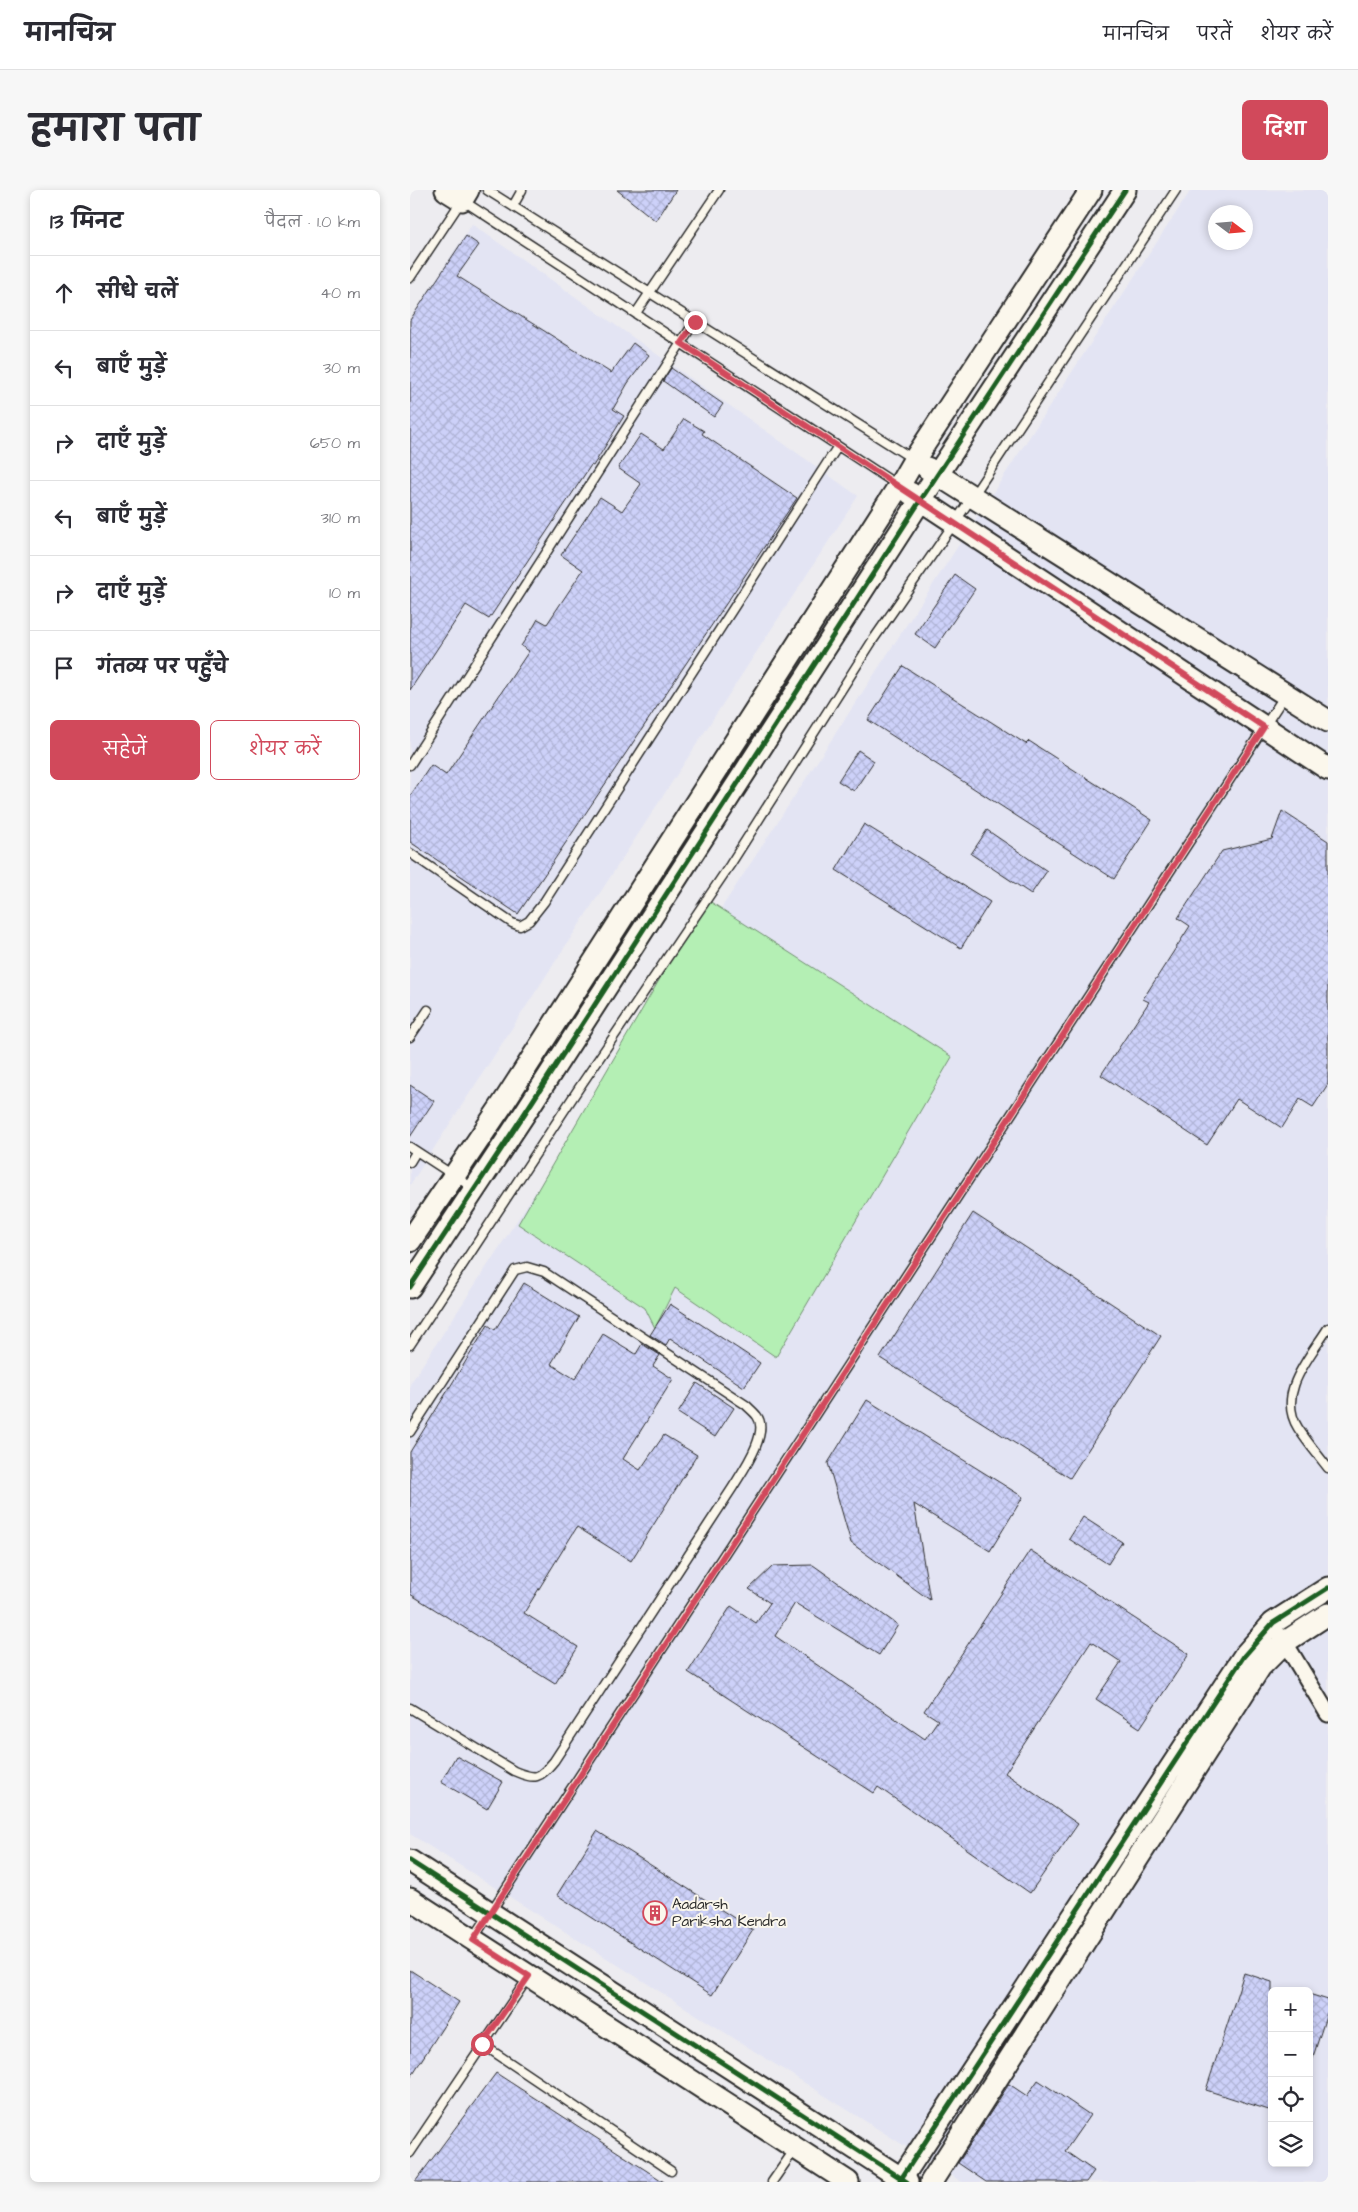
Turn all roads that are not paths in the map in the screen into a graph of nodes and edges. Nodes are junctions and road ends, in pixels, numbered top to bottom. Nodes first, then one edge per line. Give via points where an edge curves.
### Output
1 (488, 190) edge
2 (522, 190) edge
3 (719, 190) edge
4 (1091, 190) edge
5 (1125, 190) edge
6 (1176, 190) edge
7 (459, 193) edge
8 (513, 206) junction
9 (410, 278) edge
10 (651, 294) junction
11 (636, 313) junction
12 (695, 322) junction
13 (681, 343) junction
14 (838, 446) junction
15 (914, 460) junction
16 (937, 475) junction
17 (899, 486) junction
18 (973, 496) junction
19 (920, 501) junction
20 (954, 523) junction
21 (1286, 693) junction
22 (1328, 721) edge
23 (1264, 727) junction
24 (410, 765) edge
25 (1328, 769) edge
26 (410, 853) edge
27 (428, 1010) dead end
28 (410, 1037) edge
29 (413, 1150) edge
30 (410, 1162) edge
31 (453, 1176) junction
32 (475, 1189) junction
33 (410, 1241) edge
34 (410, 1287) edge
35 (1328, 1328) edge
36 (410, 1346) edge
37 (410, 1432) edge
38 (1328, 1468) edge
39 (1328, 1588) edge
40 (1328, 1614) edge
41 (1272, 1623) junction
42 (1285, 1642) junction
43 (410, 1708) edge
44 (1328, 1714) edge
45 (410, 1861) edge
46 (410, 1899) edge
47 (490, 1913) junction
48 (473, 1940) junction
49 (529, 1976) junction
50 (482, 2044) junction
51 (795, 2148) junction
52 (410, 2154) edge
53 (671, 2171) dead end
54 (902, 2181) edge
55 (772, 2182) edge
56 (848, 2182) edge
57 (932, 2182) edge

1 - 8 lane
2 - 8 lane
3 - 10 lane
4 - 15 street
5 - 16 street
6 - 18 lane
7 - 9 lane
7 - 11 lane
8 - 10 lane
10 - 11 lane
10 - 12 lane
11 - 13 lane
12 - 13 lane
12 - 15 lane
13 - 14 lane
13 - 24 lane
14 - 17 lane
14 - 26 lane via 529,921 520,926 512,923
15 - 16 street
15 - 17 street
16 - 18 street
16 - 19 street
17 - 19 street
17 - 31 street via 504,1102
18 - 20 lane
18 - 21 street
19 - 20 street
19 - 32 street
20 - 23 street
20 - 36 lane via 873,640 730,865
21 - 22 street
21 - 23 lane
23 - 25 street
23 - 47 lane
27 - 28 lane
29 - 30 lane
29 - 31 lane
31 - 32 lane
31 - 33 street
32 - 34 street
35 - 38 lane via 1294,1383 1290,1401 1297,1426
37 - 43 lane via 515,1270 527,1266 544,1272 746,1406 759,1418 760,1431 754,1452 733,1487 542,1776 529,1778 514,1771
39 - 41 street
40 - 42 street
41 - 42 street
41 - 54 street via 1244,1656
42 - 44 street
42 - 57 street via 1260,1667
45 - 47 street
46 - 48 street
47 - 48 lane
47 - 54 street
48 - 49 street
49 - 50 lane
49 - 51 street
50 - 52 lane
50 - 53 lane
51 - 55 lane
51 - 56 street

